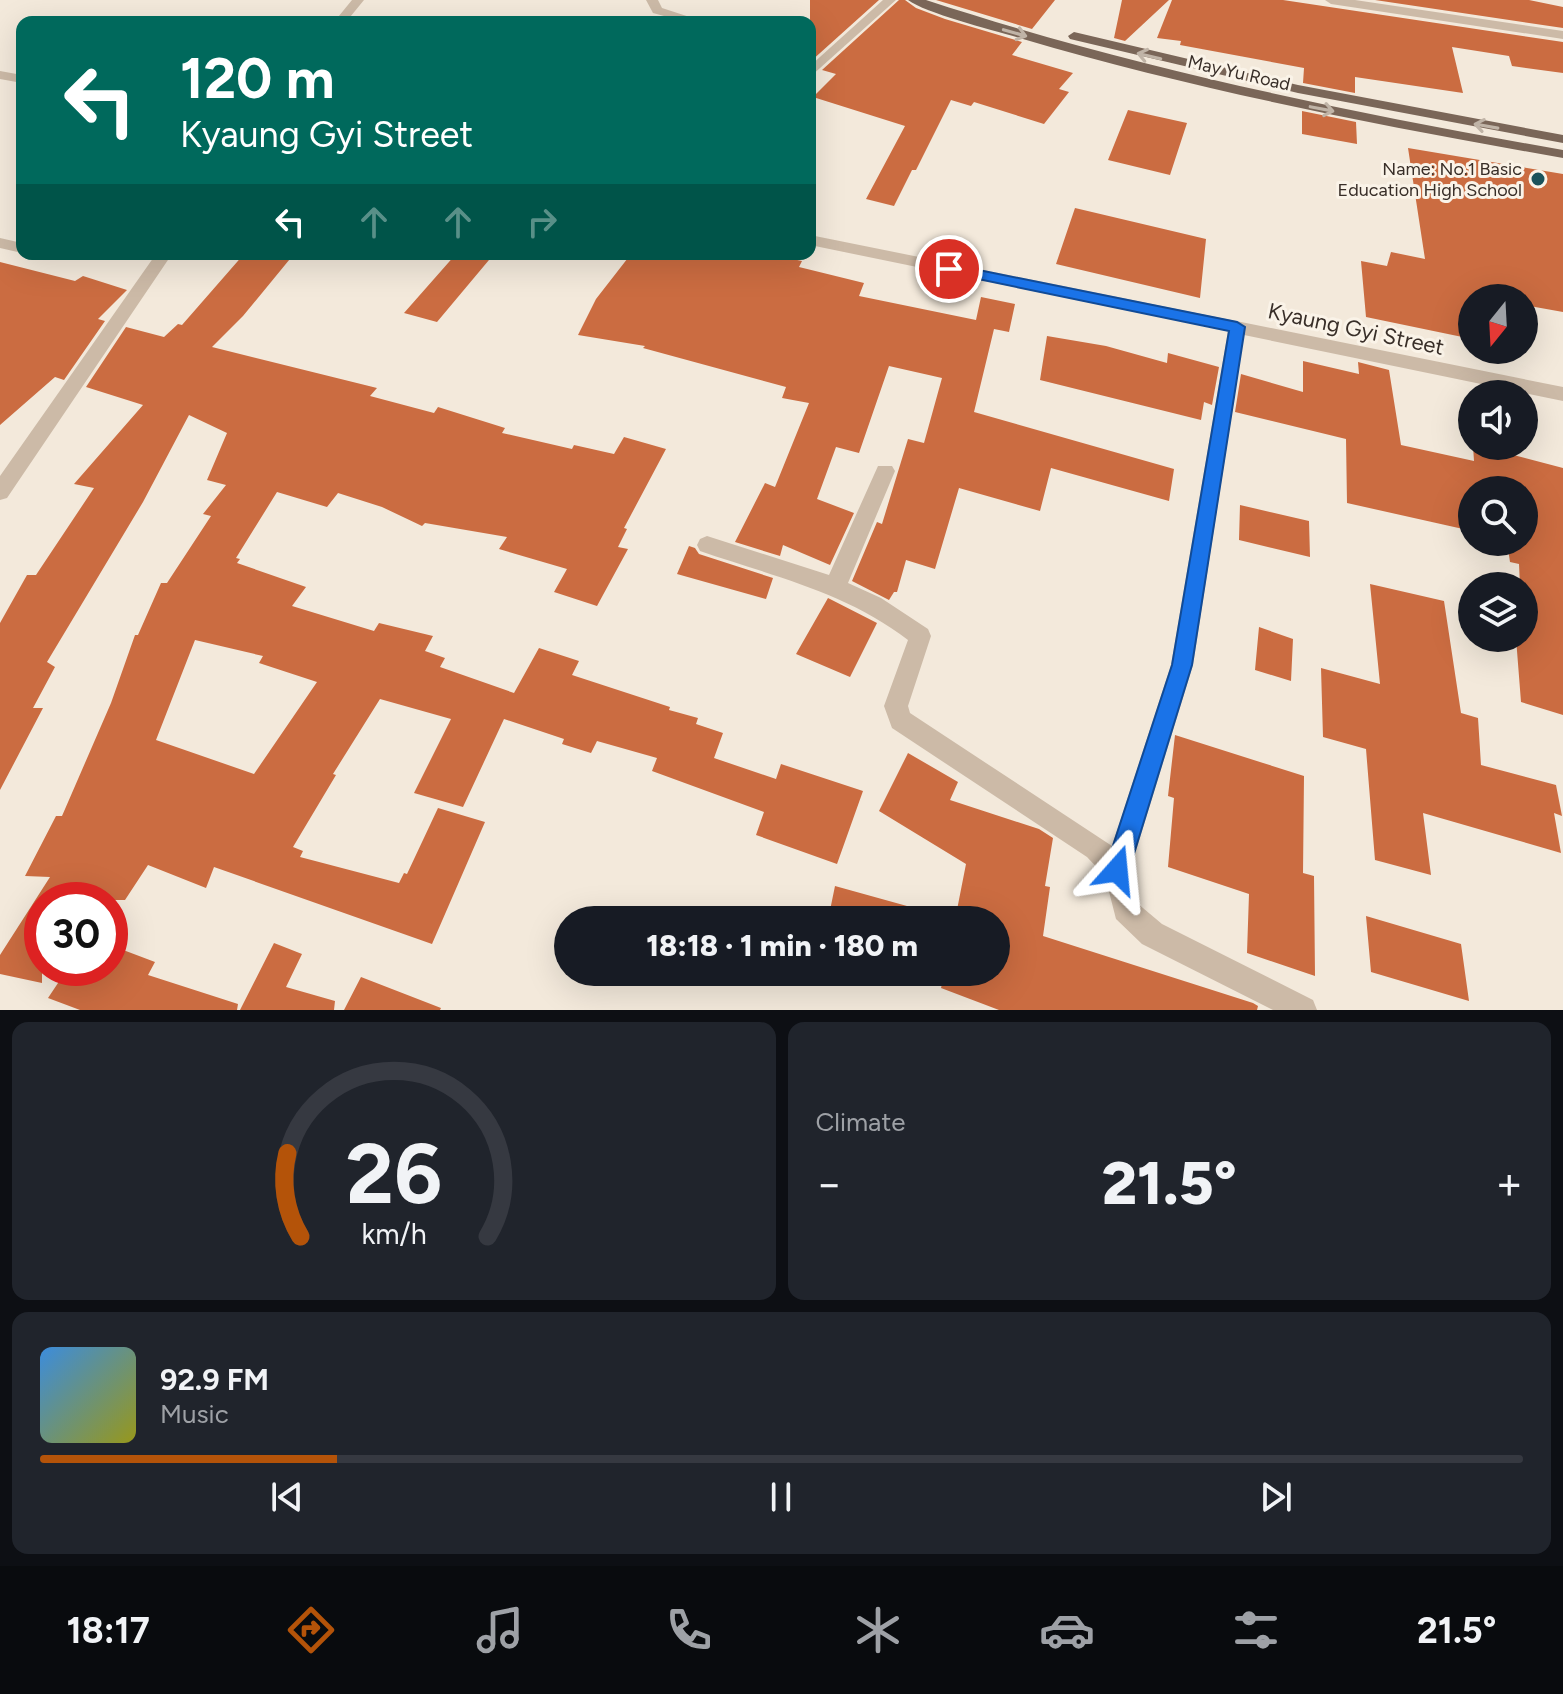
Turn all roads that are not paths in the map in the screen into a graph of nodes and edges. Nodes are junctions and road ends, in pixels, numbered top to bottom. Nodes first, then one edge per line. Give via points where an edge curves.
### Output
1 (358, 0) edge
2 (652, 0) edge
3 (890, 0) edge
4 (914, 0) edge
5 (953, 0) edge
6 (1331, 0) edge
7 (345, 16) edge
8 (678, 16) edge
9 (1563, 35) edge
10 (816, 68) edge
11 (1563, 139) edge
12 (1563, 154) edge
13 (816, 241) edge
14 (160, 260) edge
15 (1237, 327) junction
16 (1563, 394) edge
17 (885, 471) dead end
18 (0, 492) edge
19 (707, 545) dead end
20 (835, 587) junction
21 (1117, 870) junction
22 (1303, 1010) edge

1 - 7 street
2 - 8 street via 657,10
3 - 10 street
4 -> 12 main road, May Yu Road via 1132,67
11 -> 5 main road, May Yu Road via 1141,54
6 - 9 street
13 - 15 street, Kyaung Gyi Street
14 - 18 street
15 - 16 street, Kyaung Gyi Street
15 - 21 street via 1182,665
17 - 20 street
19 - 20 street
20 - 21 street via 920,636 896,706 900,720 1096,848
21 - 22 street via 1125,910 1152,934

